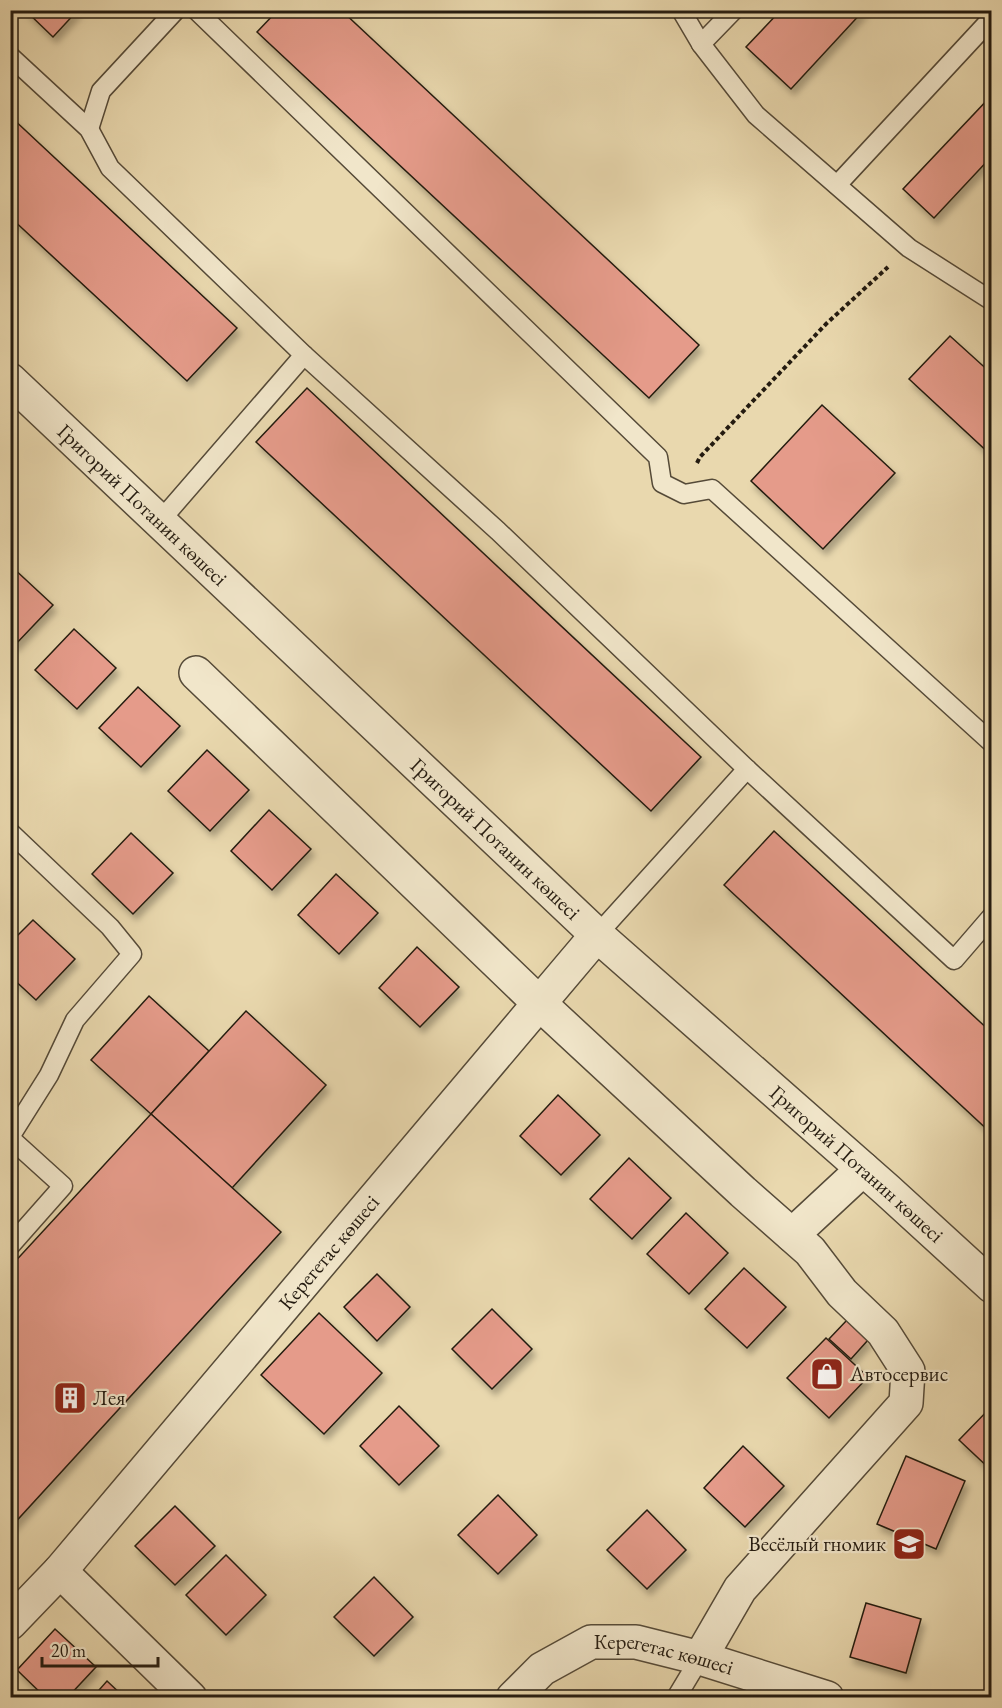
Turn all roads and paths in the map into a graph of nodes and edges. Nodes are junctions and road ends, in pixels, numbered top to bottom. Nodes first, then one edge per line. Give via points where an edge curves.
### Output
1 (176, 10) edge
2 (196, 10) edge
3 (681, 10) edge
4 (734, 10) edge
5 (992, 18) edge
6 (701, 44) junction
7 (10, 56) edge
8 (89, 129) junction
9 (837, 185) junction
10 (909, 248) junction
11 (992, 300) edge
12 (304, 355) junction
13 (10, 380) edge
14 (684, 494) junction
15 (160, 521) junction
16 (196, 673) dead end
17 (992, 742) edge
18 (747, 769) junction
19 (10, 832) edge
20 (992, 916) edge
21 (597, 935) junction
22 (539, 1003) junction
23 (10, 1138) edge
24 (863, 1168) junction
25 (792, 1235) junction
26 (10, 1246) edge
27 (992, 1287) edge
28 (60, 1571) junction
29 (10, 1623) edge
30 (700, 1658) junction
31 (190, 1698) edge
32 (513, 1698) edge
33 (676, 1698) edge
34 (827, 1698) edge

1 - 8 lane via 101,92
2 - 14 lane via 658,457 662,483
3 - 6 lane
4 - 6 lane
5 - 9 lane
6 - 9 lane via 756,115
7 - 8 lane
8 - 12 lane via 110,168
9 - 10 lane
10 - 11 lane
10 - 14 path via 826,324 700,457
12 - 15 lane
12 - 18 lane via 498,531
13 - 15 street, Григорий Потанин көшесі
14 - 17 lane via 712,489
15 - 21 street, Григорий Потанин көшесі
16 - 22 street
18 - 20 lane via 954,960
18 - 21 lane
19 - 23 lane via 110,927 132,954 75,1020 49,1075
21 - 22 street, Керегетас көшесі
21 - 24 street, Григорий Потанин көшесі
22 - 25 street
22 - 28 street, Керегетас көшесі
23 - 26 lane via 63,1186
24 - 25 street
24 - 27 street, Григорий Потанин көшесі
25 - 30 street via 810,1251 842,1293 883,1332 908,1371 906,1403 740,1589
28 - 29 street, Керегетас көшесі
28 - 31 street
30 - 32 street, Керегетас көшесі via 636,1642 591,1642 542,1669
30 - 33 lane
30 - 34 street, Керегетас көшесі

